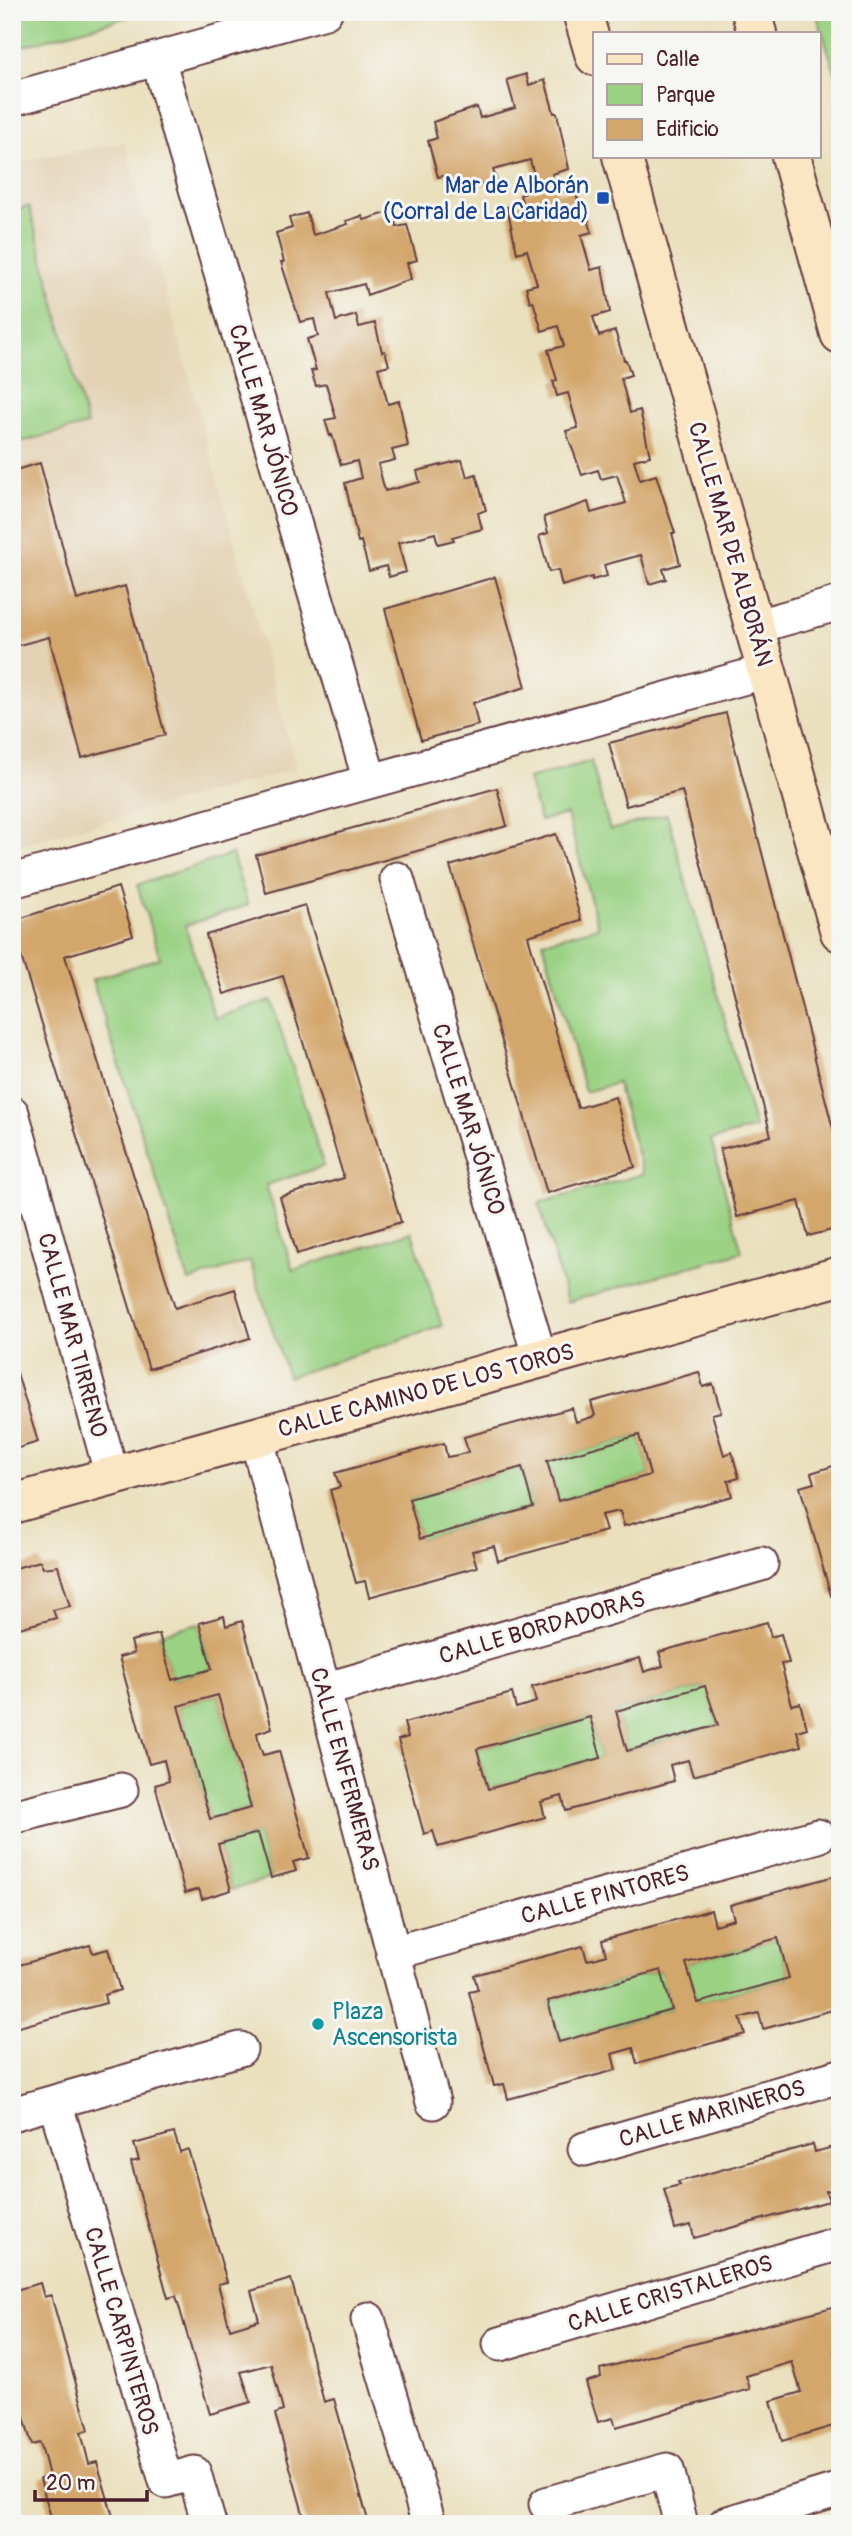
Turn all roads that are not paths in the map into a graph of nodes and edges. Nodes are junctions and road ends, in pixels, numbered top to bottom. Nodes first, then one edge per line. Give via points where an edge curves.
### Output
1 (325, 12) edge
2 (582, 12) edge
3 (751, 12) edge
4 (757, 32) edge
5 (593, 49) edge
6 (158, 58) junction
7 (12, 99) edge
8 (623, 158) edge
9 (791, 158) edge
10 (840, 334) edge
11 (840, 603) edge
12 (754, 627) junction
13 (767, 671) junction
14 (370, 781) junction
15 (397, 879) dead end
16 (12, 881) edge
17 (840, 932) edge
18 (12, 1113) edge
19 (840, 1276) edge
20 (540, 1358) junction
21 (256, 1436) junction
22 (112, 1476) junction
23 (12, 1504) edge
24 (761, 1564) dead end
25 (324, 1690) junction
26 (121, 1790) dead end
27 (12, 1817) edge
28 (818, 1836) dead end
29 (393, 1953) junction
30 (240, 2049) dead end
31 (840, 2076) edge
32 (55, 2102) junction
33 (433, 2102) dead end
34 (12, 2114) edge
35 (585, 2149) dead end
36 (840, 2243) edge
37 (368, 2319) dead end
38 (500, 2344) dead end
39 (840, 2489) edge
40 (546, 2504) dead end
41 (209, 2524) edge
42 (429, 2524) edge
43 (681, 2524) edge
44 (725, 2524) edge

1 - 6 street
2 - 5 street
3 - 4 street
6 - 7 street
6 - 14 street, CALLE MAR JÓNICO
8 - 12 street, CALLE MAR DE ALBORÁN
9 - 10 street
11 - 12 street
12 - 13 street, CALLE MAR DE ALBORÁN
13 - 14 street
13 - 17 street, CALLE MAR DE ALBORÁN
14 - 16 street
15 - 20 street, CALLE MAR JÓNICO
18 - 22 street, CALLE MAR TIRRENO
19 - 20 street, CALLE CAMINO DE LOS TOROS
20 - 21 street, CALLE CAMINO DE LOS TOROS
21 - 22 street, CALLE CAMINO DE LOS TOROS
21 - 25 street, CALLE ENFERMERAS
22 - 23 street, CALLE CAMINO DE LOS TOROS
24 - 25 street, CALLE BORDADORAS
25 - 29 street, CALLE ENFERMERAS
26 - 27 street
28 - 29 street, CALLE PINTORES
29 - 33 street, CALLE ENFERMERAS
30 - 32 street
31 - 35 street, CALLE MARINEROS
32 - 34 street
32 - 41 street, CALLE CARPINTEROS via 166,2481 194,2473
36 - 38 street, CALLE CRISTALEROS
37 - 42 street
39 - 44 street
40 - 43 street via 667,2470

